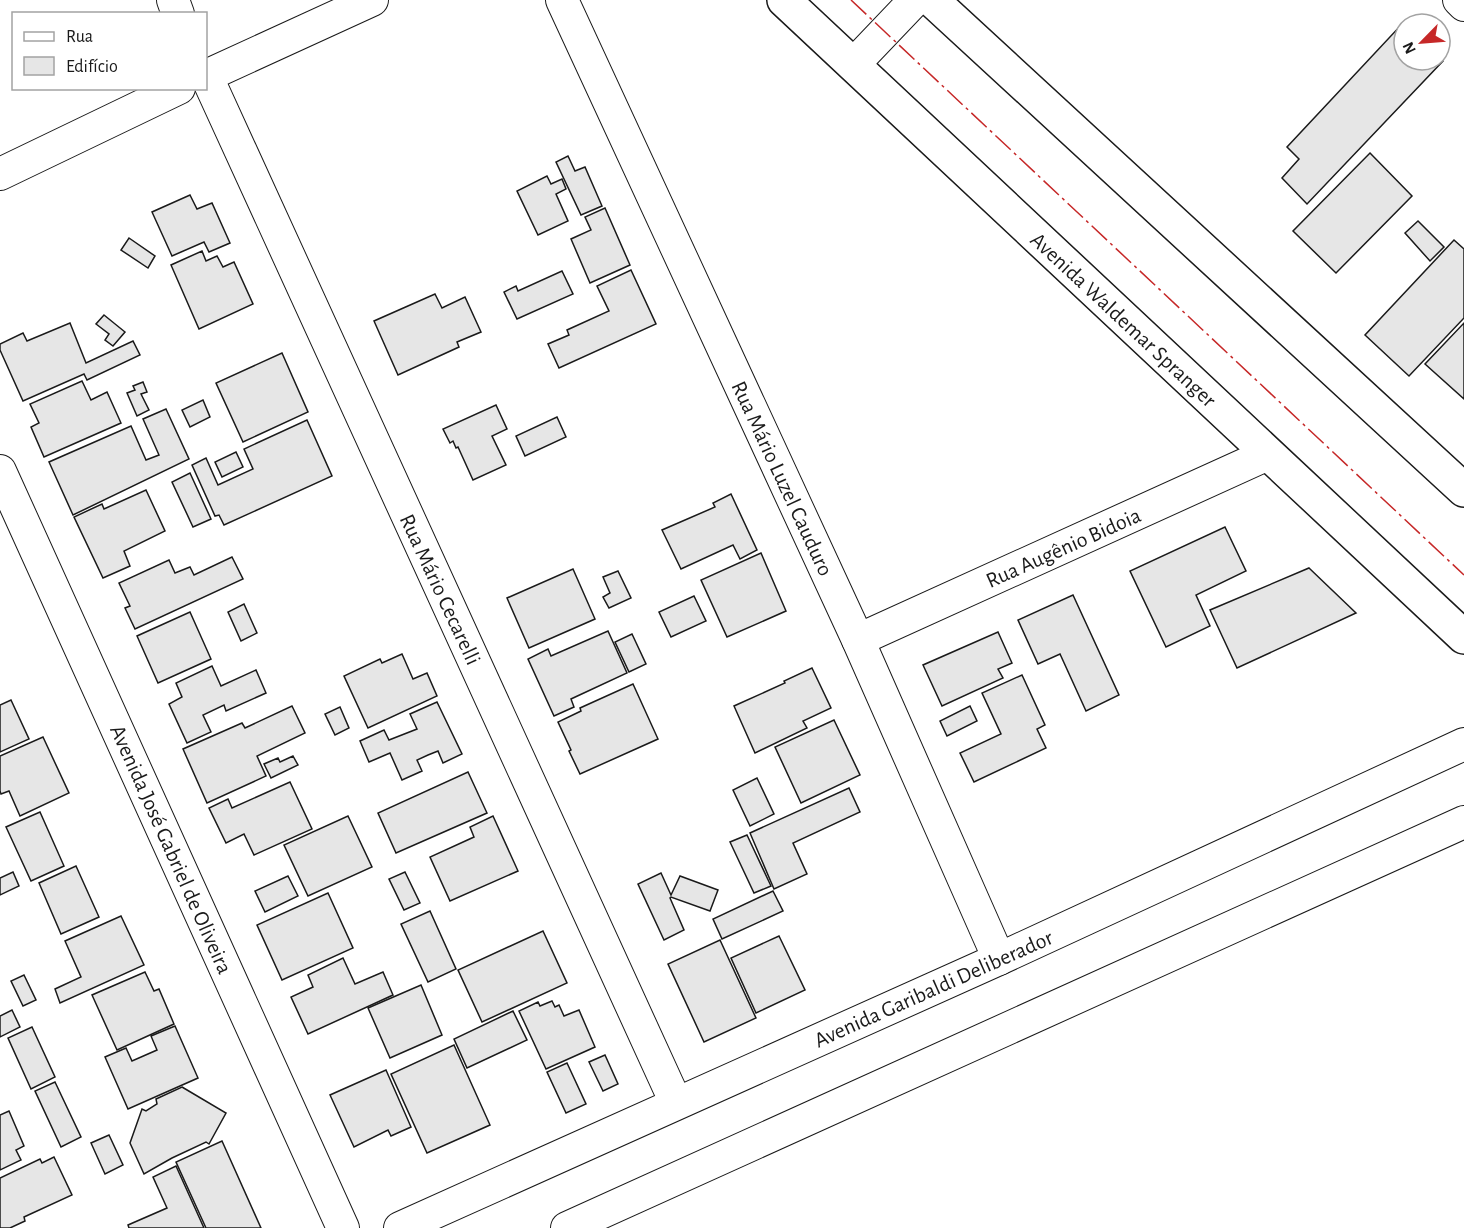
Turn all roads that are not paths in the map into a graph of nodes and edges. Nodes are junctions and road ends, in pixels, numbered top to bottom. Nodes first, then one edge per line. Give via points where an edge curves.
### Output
1 (372, 0) edge
2 (562, 0) edge
3 (784, 0) edge
4 (915, 0) edge
5 (932, 0) edge
6 (1459, 0) edge
7 (1464, 4) edge
8 (853, 65) junction
9 (207, 76) edge
10 (207, 78) edge
11 (175, 90) edge
12 (0, 174) edge
13 (1268, 454) junction
14 (0, 471) edge
15 (1464, 490) edge
16 (1464, 637) edge
17 (858, 640) junction
18 (1464, 744) edge
19 (1464, 822) edge
20 (999, 959) junction
21 (676, 1103) junction
22 (343, 1228) edge
23 (400, 1228) edge
24 (567, 1228) edge

1 - 9 street
2 - 17 street, Rua Mário Luzel Cauduro
3 - 8 main road, Avenida Waldemar Spranger
4 - 8 street
5 - 15 main road
6 - 7 street
8 - 13 main road, Avenida Waldemar Spranger
10 - 21 street, Rua Mário Cecarelli
11 - 12 street
13 - 16 main road, Avenida Waldemar Spranger
13 - 17 street, Rua Augênio Bidoia
14 - 22 street, Avenida José Gabriel de Oliveira
17 - 20 street, Rua Mário Luzel Cauduro
18 - 20 street, Avenida Garibaldi Deliberador
19 - 24 street
20 - 21 street, Avenida Garibaldi Deliberador
21 - 23 street, Avenida Garibaldi Deliberador

